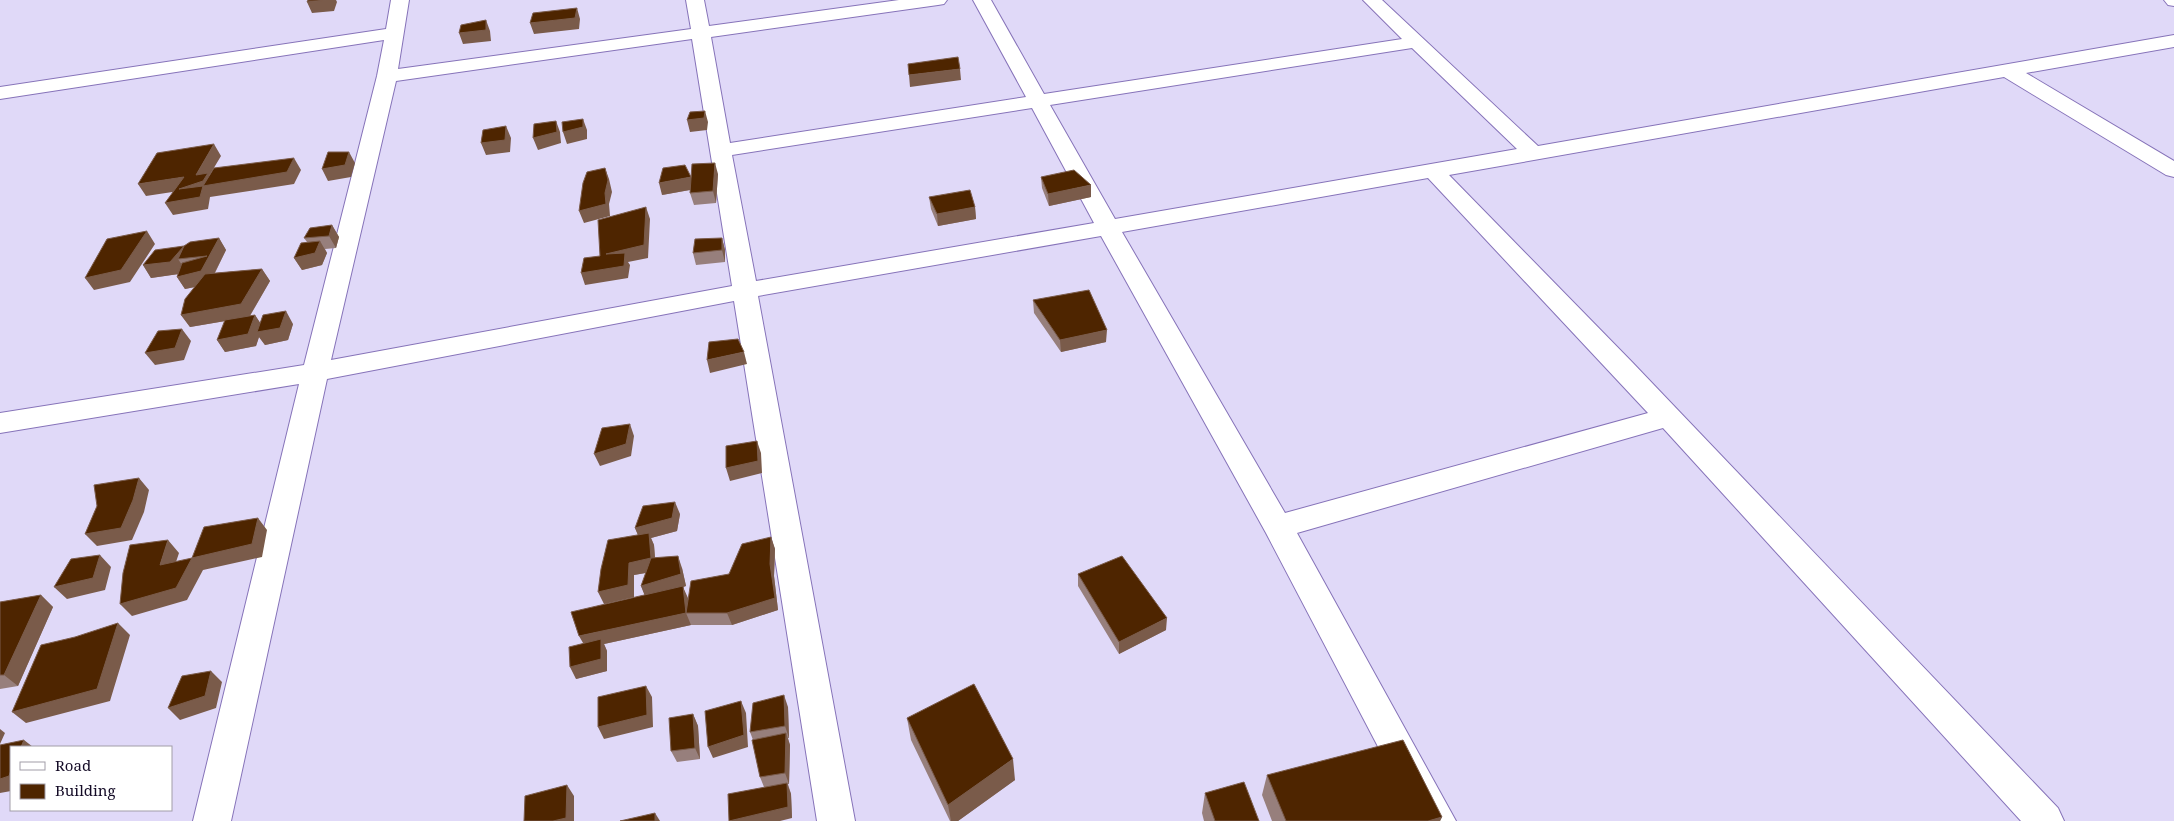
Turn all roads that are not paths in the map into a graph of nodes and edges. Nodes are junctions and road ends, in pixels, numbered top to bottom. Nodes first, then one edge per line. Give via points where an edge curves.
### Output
1 (400, 0) edge
2 (695, 0) edge
3 (938, 0) edge
4 (982, 0) edge
5 (1372, 0) edge
6 (395, 33) junction
7 (700, 33) junction
8 (2174, 40) edge
9 (1417, 42) junction
10 (2009, 71) junction
11 (387, 76) junction
12 (0, 93) edge
13 (1037, 102) junction
14 (720, 151) junction
15 (1534, 154) junction
16 (2174, 170) edge
17 (1433, 171) junction
18 (1108, 228) junction
19 (745, 291) junction
20 (315, 372) junction
21 (1668, 417) junction
22 (0, 423) edge
23 (1278, 527) junction
24 (212, 821) edge
25 (836, 821) edge
26 (1437, 821) edge
27 (2044, 821) edge

1 - 6 street
2 - 7 street
3 - 7 street
4 - 13 street
5 - 9 street
6 - 11 street
6 - 12 street
7 - 11 street
7 - 14 street
8 - 10 street
9 - 13 street
9 - 15 street
10 - 15 street
10 - 16 street
11 - 20 street
13 - 14 street
13 - 18 street
14 - 19 street
15 - 17 street
17 - 18 street
17 - 21 street
18 - 19 street
18 - 23 street
19 - 20 street
19 - 25 street
20 - 22 street
20 - 24 street
21 - 23 street
21 - 27 street
23 - 26 street

